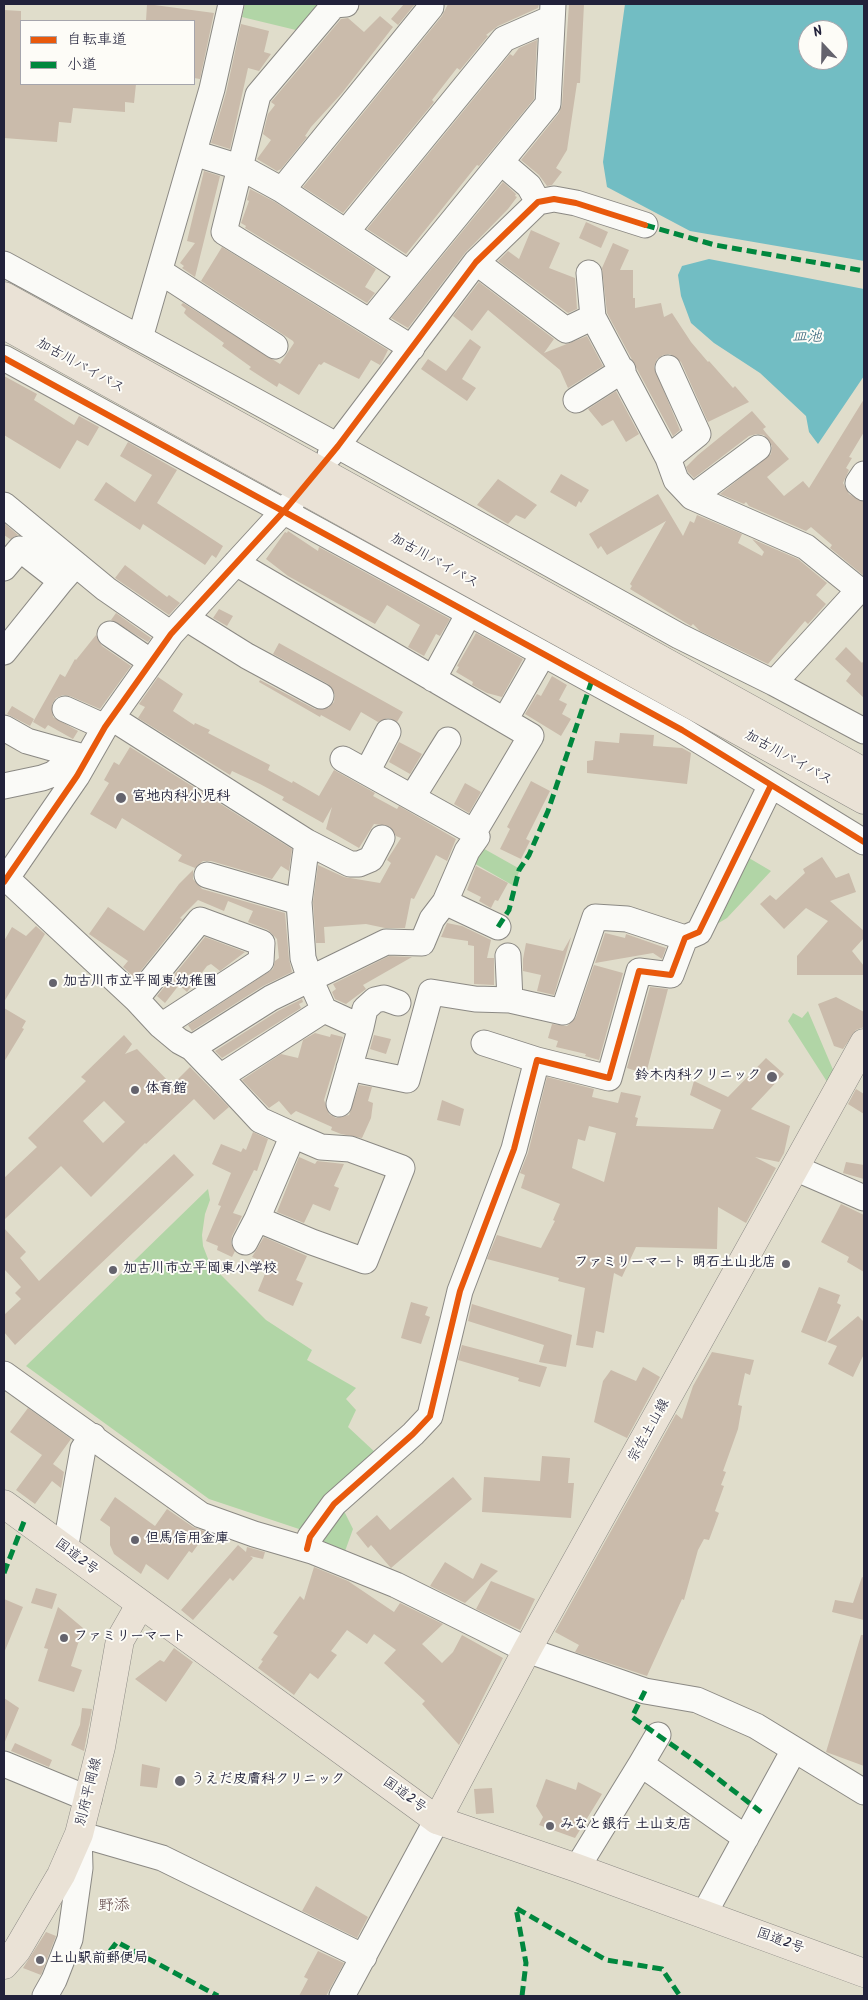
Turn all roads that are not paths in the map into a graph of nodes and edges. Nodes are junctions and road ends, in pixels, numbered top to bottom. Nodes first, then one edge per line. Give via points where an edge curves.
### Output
1 (231, 4) edge
2 (346, 4) edge
3 (431, 4) edge
4 (552, 11) edge
5 (194, 153) junction
6 (500, 162) junction
7 (242, 168) junction
8 (282, 190) junction
9 (538, 202) junction
10 (645, 224) dead end
11 (347, 231) junction
12 (476, 262) junction
13 (4, 264) edge
14 (161, 272) junction
15 (408, 273) junction
16 (589, 273) dead end
17 (4, 296) edge
18 (593, 317) junction
19 (370, 322) junction
20 (4, 325) edge
21 (140, 338) junction
22 (275, 346) dead end
23 (412, 348) junction
24 (4, 358) edge
25 (668, 368) dead end
26 (623, 370) junction
27 (576, 400) dead end
28 (758, 448) dead end
29 (334, 451) junction
30 (668, 458) junction
31 (864, 474) edge
32 (864, 488) edge
33 (692, 498) junction
34 (4, 505) edge
35 (288, 506) junction
36 (236, 563) junction
37 (4, 568) edge
38 (68, 573) junction
39 (468, 615) junction
40 (179, 626) junction
41 (110, 634) dead end
42 (4, 652) edge
43 (543, 654) junction
44 (152, 662) junction
45 (433, 679) junction
46 (774, 683) junction
47 (321, 696) dead end
48 (65, 709) dead end
49 (505, 720) junction
50 (108, 722) junction
51 (4, 728) edge
52 (864, 731) edge
53 (388, 732) dead end
54 (448, 740) dead end
55 (87, 758) junction
56 (343, 759) dead end
57 (367, 772) junction
58 (864, 772) edge
59 (772, 785) junction
60 (4, 786) edge
61 (413, 796) junction
62 (864, 800) edge
63 (474, 832) junction
64 (382, 838) dead end
65 (307, 842) junction
66 (864, 842) edge
67 (207, 875) dead end
68 (5, 880) edge
69 (299, 902) junction
70 (445, 902) junction
71 (498, 927) dead end
72 (685, 938) junction
73 (508, 956) dead end
74 (310, 979) junction
75 (136, 999) junction
76 (510, 1000) junction
77 (398, 1003) dead end
78 (324, 1010) junction
79 (161, 1026) junction
80 (361, 1027) junction
81 (864, 1043) edge
82 (484, 1044) dead end
83 (192, 1048) junction
84 (537, 1060) junction
85 (349, 1068) junction
86 (220, 1077) junction
87 (339, 1104) dead end
88 (293, 1135) junction
89 (795, 1168) junction
90 (864, 1198) edge
91 (258, 1219) junction
92 (245, 1242) dead end
93 (4, 1374) edge
94 (93, 1436) junction
95 (4, 1504) edge
96 (307, 1549) junction
97 (65, 1550) junction
98 (140, 1605) junction
99 (527, 1650) junction
100 (658, 1735) dead end
101 (794, 1750) junction
102 (4, 1764) edge
103 (641, 1764) junction
104 (864, 1792) edge
105 (89, 1799) junction
106 (437, 1820) junction
107 (79, 1834) junction
108 (746, 1838) junction
109 (577, 1868) junction
110 (704, 1914) junction
111 (364, 1957) junction
112 (4, 1965) edge
113 (864, 1973) edge
114 (45, 1996) edge
115 (342, 1996) edge

1 - 5 street
2 - 7 street via 334,5 258,95
3 - 8 street
4 - 6 street via 548,104
4 - 11 street via 504,39
5 - 7 street
5 - 14 street
6 - 9 street via 529,186
6 - 15 street
7 - 8 street
7 - 19 street via 224,232
8 - 11 street
9 - 10 street via 554,199 576,202
9 - 12 street
11 - 15 street
12 - 18 street via 566,330
12 - 23 street
13 - 21 street
14 - 21 street
14 - 22 street
15 - 19 street
16 - 18 street
17 - 58 main road, 加古川バイパス
18 - 26 street
19 - 23 street
20 - 62 main road, 加古川バイパス
21 - 29 street
23 - 29 street
24 - 35 street
25 - 30 street via 698,434
26 - 27 street
26 - 30 street
28 - 33 street
29 - 46 street via 679,636
30 - 33 street via 676,480
31 - 32 street via 858,483
33 - 46 street via 806,547 858,590
34 - 38 street
35 - 36 street
35 - 39 street
36 - 40 street
36 - 45 street
37 - 38 street via 20,549
38 - 40 street
38 - 42 street
39 - 43 street
39 - 45 street
40 - 44 street
40 - 47 street via 248,656
41 - 44 street
43 - 49 street
43 - 59 street via 682,730
44 - 50 street
45 - 49 street
46 - 52 street
48 - 50 street
49 - 63 street via 531,736
50 - 55 street
50 - 65 street
51 - 55 street via 27,741
53 - 57 street
54 - 61 street
55 - 60 street via 70,761 42,778
55 - 68 street
56 - 57 street
57 - 61 street
59 - 66 street
59 - 72 street via 699,932
61 - 63 street
63 - 70 street via 477,837
64 - 65 street via 371,859 360,864 350,864
65 - 69 street
67 - 69 street
68 - 75 street
69 - 74 street via 303,958
70 - 71 street
70 - 74 street via 432,919 422,943 357,944
72 - 76 street via 627,919 595,917 563,1012
72 - 84 street via 671,975 639,971 609,1078
73 - 76 street
74 - 78 street
74 - 83 street via 271,998
75 - 79 street
75 - 79 street via 200,920 262,943 261,961
76 - 85 street via 475,999 431,992 407,1080
77 - 80 street via 384,998 375,1000 365,1009
78 - 80 street
78 - 86 street
79 - 83 street
80 - 85 street
81 - 89 main road, 宗佐土山線
82 - 84 street
83 - 86 street
84 - 96 street via 514,1149 460,1292 430,1416 334,1504 310,1537
85 - 87 street
86 - 88 street via 260,1120
88 - 91 street
88 - 91 street via 322,1147 350,1149 402,1168 365,1261
89 - 90 street
89 - 99 main road, 宗佐土山線
91 - 92 street
93 - 94 street
94 - 96 street via 201,1515
94 - 97 street via 83,1449
95 - 97 main road, 国道2号
96 - 99 street via 407,1589
97 - 98 main road, 国道2号
98 - 105 main road, 別府平岡線 via 120,1640
98 - 106 main road, 国道2号
99 - 101 street via 645,1691 697,1700 756,1726
99 - 106 main road, 宗佐土山線
100 - 103 street
101 - 104 street
101 - 108 street
102 - 105 street
103 - 108 street
103 - 109 street
105 - 107 main road, 別府平岡線
106 - 109 main road, 国道2号
106 - 111 street
107 - 111 street via 162,1858
107 - 112 main road, 別府平岡線 via 61,1875 17,1950
107 - 114 street via 80,1868 70,1939
108 - 110 street
109 - 110 main road, 国道2号
110 - 113 main road, 国道2号
111 - 115 street

